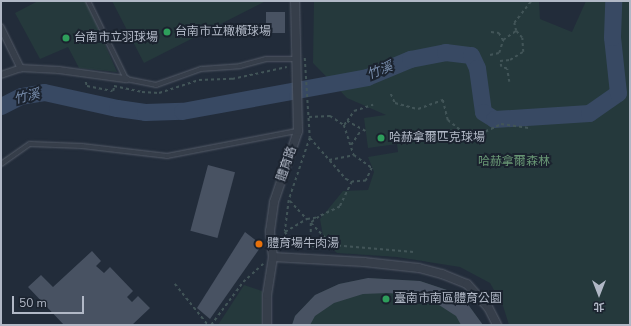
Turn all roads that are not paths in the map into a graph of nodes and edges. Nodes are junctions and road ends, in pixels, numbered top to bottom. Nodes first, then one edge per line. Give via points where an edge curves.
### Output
1 (88, 1) edge
2 (295, 1) edge
3 (1, 27) edge
4 (296, 61) junction
5 (21, 68) junction
6 (1, 75) edge
7 (126, 79) junction
8 (298, 131) junction
9 (1, 164) edge
10 (273, 257) junction
11 (267, 325) edge
12 (497, 325) edge

1 - 7 lane
2 - 4 street, 體育路
3 - 5 street
4 - 7 lane via 266,59 240,66 201,69 156,85
4 - 8 street, 體育路
5 - 6 street
5 - 7 street
8 - 9 lane via 167,156 82,146 30,144
8 - 10 street, 體育路 via 274,202 270,231
10 - 11 street, 體育路 via 267,295
10 - 12 street via 364,262 418,268 442,274 467,284 488,308

